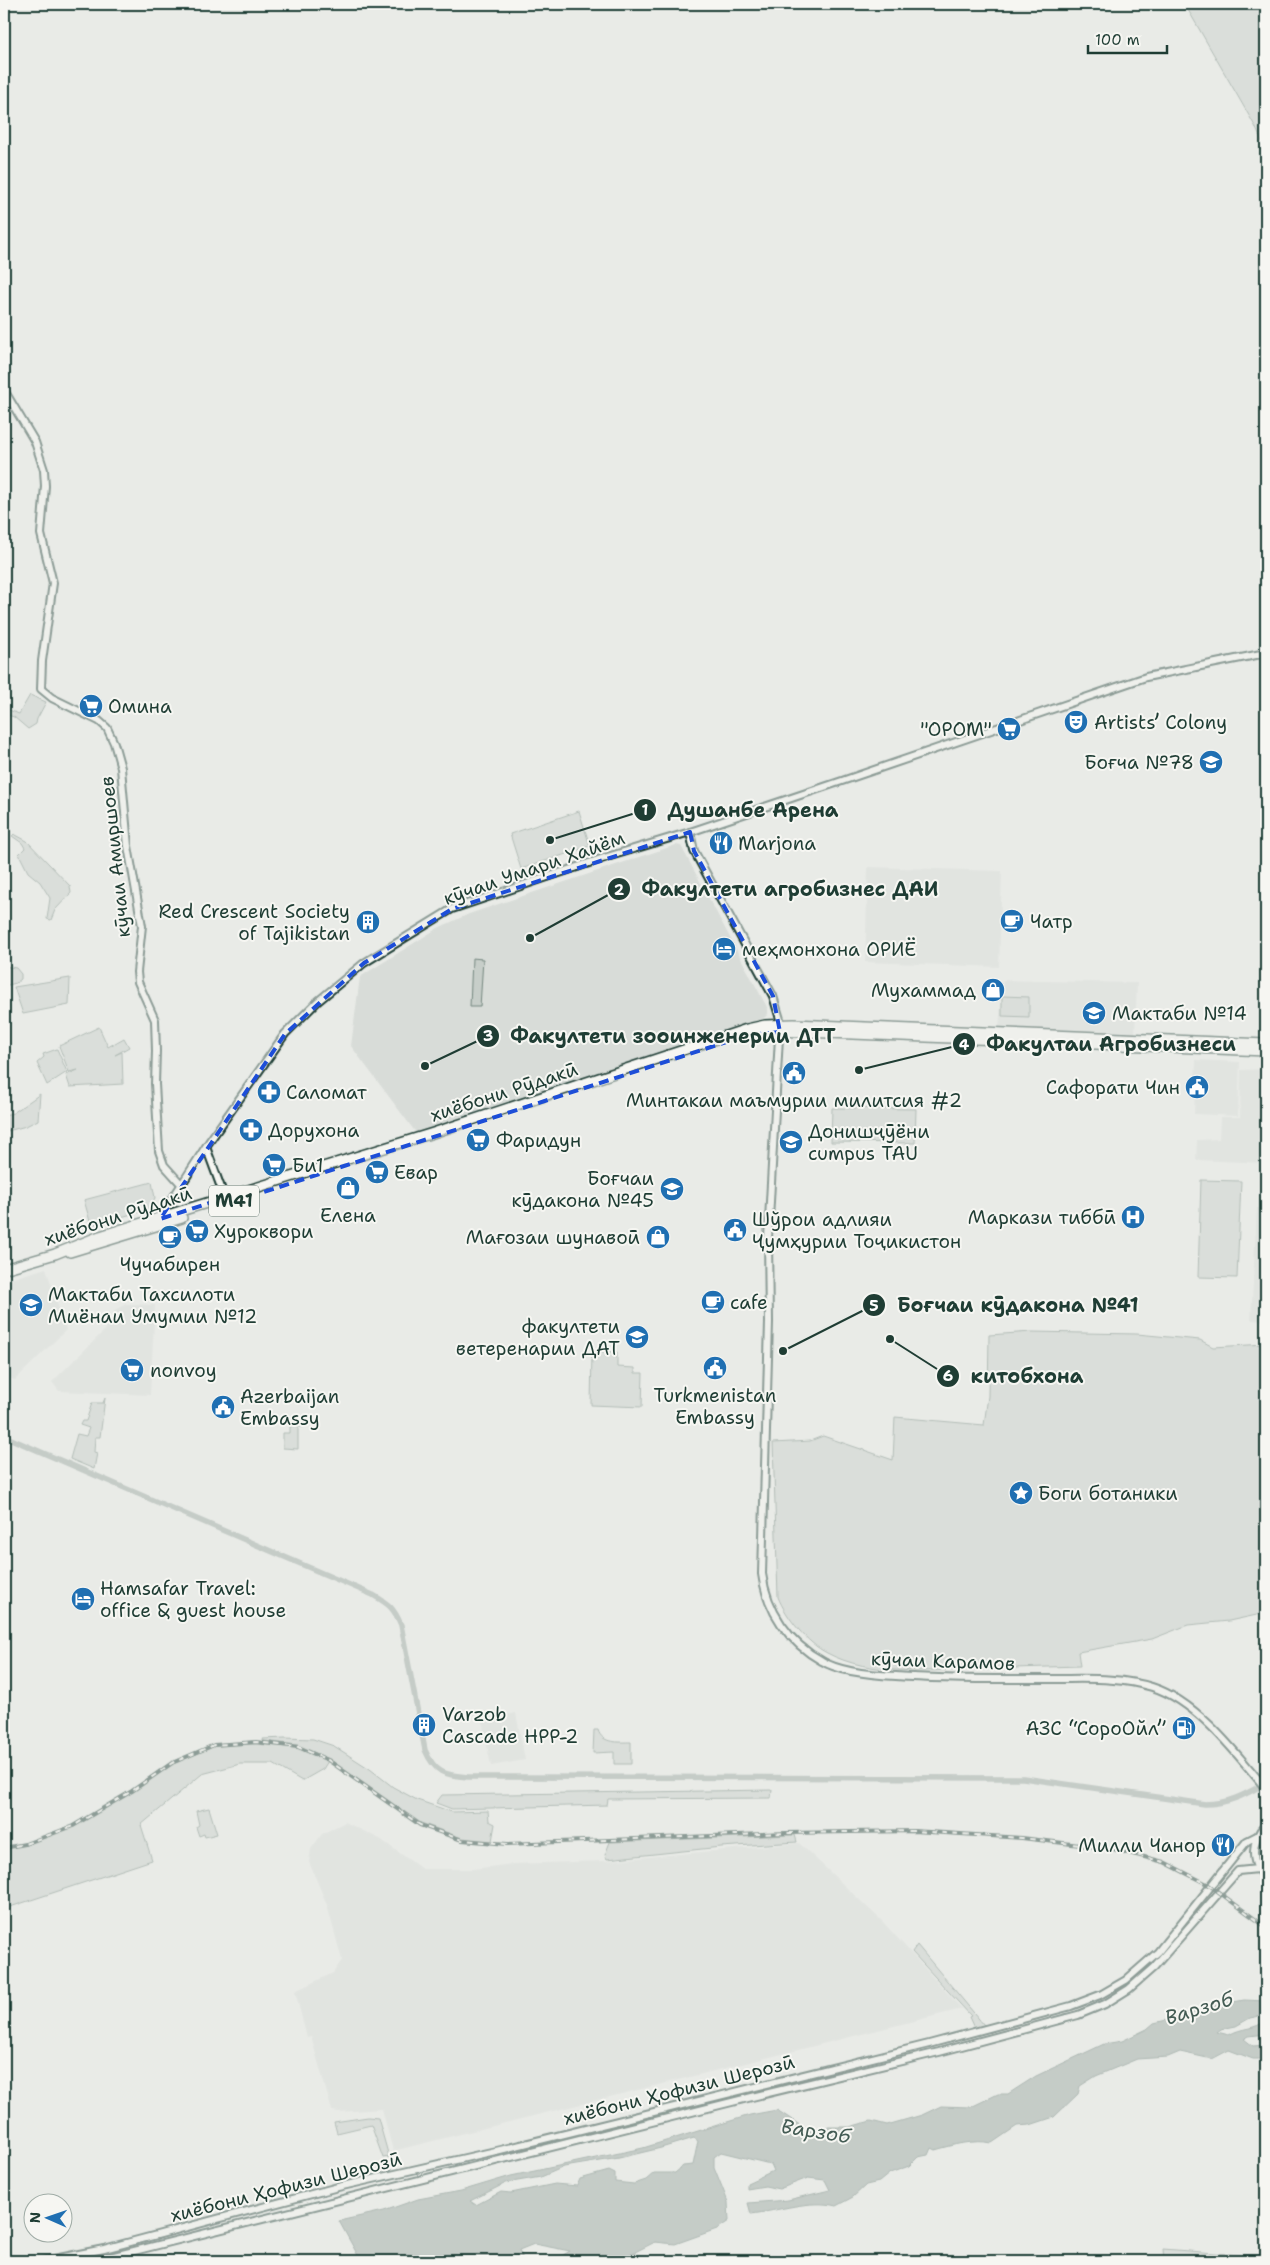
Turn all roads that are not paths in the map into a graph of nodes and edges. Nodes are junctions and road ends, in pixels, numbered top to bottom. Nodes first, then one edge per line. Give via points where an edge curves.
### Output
1 (4, 390) edge
2 (1266, 654) edge
3 (690, 832) junction
4 (780, 1028) junction
5 (1266, 1044) edge
6 (1266, 1051) edge
7 (206, 1147) junction
8 (182, 1185) junction
9 (226, 1201) junction
10 (160, 1219) junction
11 (154, 1228) junction
12 (55, 1254) junction
13 (4, 1269) edge
14 (1266, 1789) edge
15 (1266, 1824) edge
16 (1257, 1836) junction
17 (1258, 1869) junction
18 (1266, 1879) edge
19 (1047, 2012) junction
20 (1049, 2023) junction
21 (44, 2261) edge
22 (94, 2261) edge

1 - 8 main road, кӯчаи Амиршоев via 32,435 44,470 40,534 53,582 41,689 106,728 121,768 128,846 142,926 138,982 149,1003 155,1027 159,1151 164,1165
2 - 3 main road, кӯчаи Умари Хайём via 1146,677
3 - 4 main road, кӯчаи Карамов via 694,851 773,996
3 - 7 main road, кӯчаи Умари Хайём via 452,910 364,963 285,1034
4 - 5 highway
4 - 6 highway, M41
4 - 9 highway, M41 via 727,1041
4 - 14 main road, кӯчаи Карамов via 768,1238 762,1574 768,1603 782,1625 798,1644 823,1662 864,1674 927,1679 1108,1678 1152,1686 1196,1711
7 - 8 main road, кӯчаи Умари Хайём
7 - 9 main road
8 - 10 main road, кӯчаи Умари Хайём
9 - 10 highway, хиёбони Рӯдакӣ
9 - 11 highway, M41
10 - 11 main road, кӯчаи Умари Хайём
10 - 12 highway, хиёбони Рӯдакӣ via 100,1236
11 - 12 highway, M41
12 - 13 highway, хиёбони Рӯдакӣ
15 - 16 main road, хиёбони Ҳофизи Шерозӣ
16 - 17 main road via 1254,1856
16 - 19 main road, хиёбони Ҳофизи Шерозӣ via 1247,1841 1169,1940 1126,1980 1100,1995
17 - 18 main road
17 - 20 main road, хиёбони Ҳофизи Шерозӣ via 1238,1871 1165,1956 1129,1989 1105,2004
19 - 20 main road
19 - 21 main road, хиёбони Ҳофизи Шерозӣ via 104,2249
20 - 22 main road, хиёбони Ҳофизи Шерозӣ

